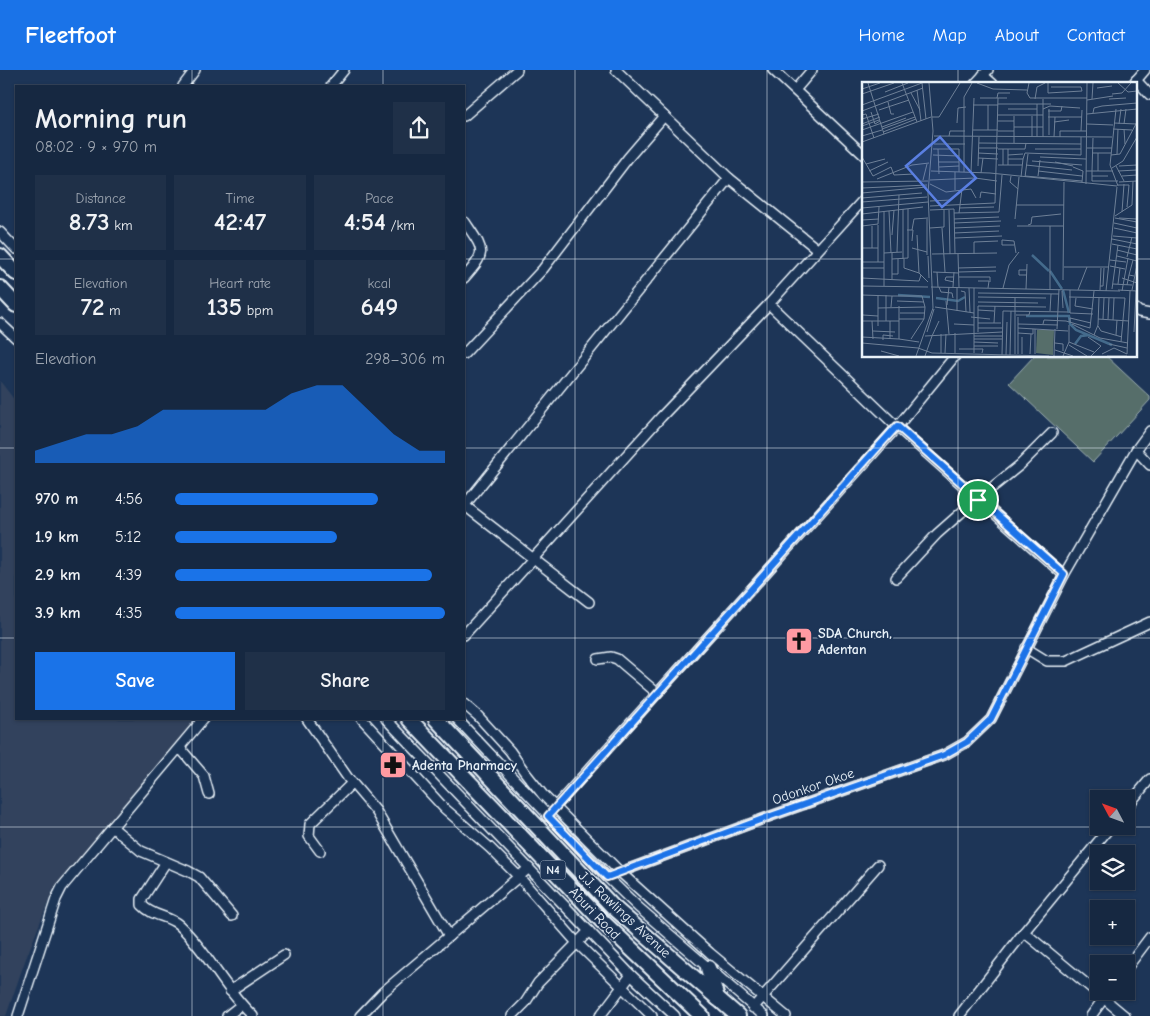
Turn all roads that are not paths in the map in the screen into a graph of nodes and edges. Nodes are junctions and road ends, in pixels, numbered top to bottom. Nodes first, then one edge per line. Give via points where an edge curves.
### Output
1 (195, 70) edge
2 (344, 70) edge
3 (517, 70) edge
4 (616, 70) edge
5 (773, 70) edge
6 (812, 70) edge
7 (1146, 70) edge
8 (986, 72) edge
9 (977, 82) edge
10 (1134, 82) edge
11 (184, 85) edge
12 (332, 85) edge
13 (1138, 85) edge
14 (795, 90) junction
15 (1150, 95) edge
16 (465, 115) edge
17 (664, 116) junction
18 (862, 153) edge
19 (729, 178) junction
20 (862, 202) edge
21 (465, 222) edge
22 (0, 232) edge
23 (15, 247) edge
24 (817, 249) junction
25 (0, 256) edge
26 (15, 272) edge
27 (465, 277) edge
28 (0, 288) edge
29 (15, 304) edge
30 (769, 304) junction
31 (1138, 311) edge
32 (1150, 314) edge
33 (0, 323) edge
34 (15, 337) edge
35 (465, 353) edge
36 (953, 358) edge
37 (897, 426) junction
38 (1150, 431) edge
39 (1052, 433) dead end
40 (1136, 450) junction
41 (1150, 465) edge
42 (978, 500) junction
43 (465, 505) edge
44 (465, 507) edge
45 (531, 558) junction
46 (1064, 574) junction
47 (896, 578) dead end
48 (589, 602) dead end
49 (1150, 622) edge
50 (465, 634) edge
51 (1026, 648) junction
52 (598, 659) dead end
53 (657, 693) junction
54 (465, 705) edge
55 (203, 720) edge
56 (308, 720) edge
57 (363, 720) edge
58 (387, 720) edge
59 (410, 720) edge
60 (437, 720) edge
61 (458, 720) edge
62 (180, 748) junction
63 (1150, 779) edge
64 (352, 783) junction
65 (209, 794) dead end
66 (1135, 797) edge
67 (555, 807) junction
68 (548, 816) junction
69 (112, 827) junction
70 (1104, 835) edge
71 (320, 851) dead end
72 (166, 862) junction
73 (878, 865) dead end
74 (529, 868) junction
75 (620, 872) junction
76 (607, 877) junction
77 (519, 878) junction
78 (232, 916) dead end
79 (589, 932) junction
80 (1024, 932) junction
81 (449, 936) junction
82 (1150, 937) edge
83 (578, 944) junction
84 (284, 954) dead end
85 (1135, 957) edge
86 (708, 968) junction
87 (631, 975) junction
88 (1090, 982) edge
89 (621, 986) junction
90 (230, 991) junction
91 (717, 998) junction
92 (763, 998) junction
93 (1103, 1000) edge
94 (1111, 1000) edge
95 (241, 1005) junction
96 (753, 1008) junction
97 (18, 1016) edge
98 (227, 1016) edge
99 (253, 1016) edge
100 (360, 1016) edge
101 (512, 1016) edge
102 (600, 1016) edge
103 (652, 1016) edge
104 (675, 1016) edge
105 (702, 1016) edge
106 (738, 1016) edge
107 (764, 1016) edge
108 (786, 1016) edge
109 (960, 1016) edge
110 (1091, 1016) edge
111 (1125, 1016) edge

1 - 11 street
2 - 12 street
3 - 16 street
4 - 17 street
5 - 14 street
6 - 14 street
7 - 10 street
8 - 9 street
13 - 15 street
14 - 18 street
17 - 19 street
17 - 35 street via 543,269
19 - 24 street
19 - 43 street
20 - 24 street
21 - 27 street via 482,252 480,260
22 - 23 street
24 - 30 street
25 - 26 highway
28 - 29 highway
30 - 37 street
30 - 45 street
31 - 32 street
33 - 34 street
36 - 37 street
37 - 42 street
37 - 53 street
38 - 40 street, Odonkor Okoe
39 - 42 street
40 - 41 street
40 - 46 street, Odonkor Okoe
42 - 46 street
42 - 47 street via 937,534
44 - 45 street
45 - 48 street
45 - 50 street
46 - 51 street, Odonkor Okoe
49 - 51 street via 1066,661 1047,660
51 - 75 street, Odonkor Okoe via 991,719 967,742 944,755
52 - 53 street via 611,657 623,662
53 - 67 street
54 - 67 street via 510,751
55 - 62 street
56 - 64 street
57 - 77 street via 444,808 481,839
58 - 74 street
59 - 105 highway, Aburi Road / N4 via 602,921
60 - 91 highway, J.J. Rawlings Avenue / N4 via 612,906
61 - 68 street
62 - 65 street via 204,776
62 - 69 street
63 - 66 street
64 - 71 street via 310,824 309,836
64 - 81 street via 376,811
67 - 68 street
67 - 75 street
68 - 76 street
69 - 72 street via 141,851
69 - 97 street via 62,887
70 - 80 street
72 - 78 street via 199,877
72 - 90 street via 142,899 142,905 155,915 178,924
73 - 92 street
74 - 77 street
74 - 79 street
75 - 76 street, Odonkor Okoe
75 - 92 street
76 - 86 street
77 - 81 street
77 - 83 street
79 - 83 street
79 - 87 street
80 - 88 street
80 - 109 street
81 - 100 street
82 - 85 street
83 - 89 street
83 - 101 street via 538,983
84 - 90 street
86 - 91 highway
86 - 96 street
87 - 89 street
87 - 104 street
89 - 102 street
89 - 103 street
90 - 95 street
91 - 106 highway, J.J. Rawlings Avenue / N4
92 - 96 street
92 - 108 street
93 - 110 street
94 - 111 street
95 - 98 street
95 - 99 street
96 - 107 street

